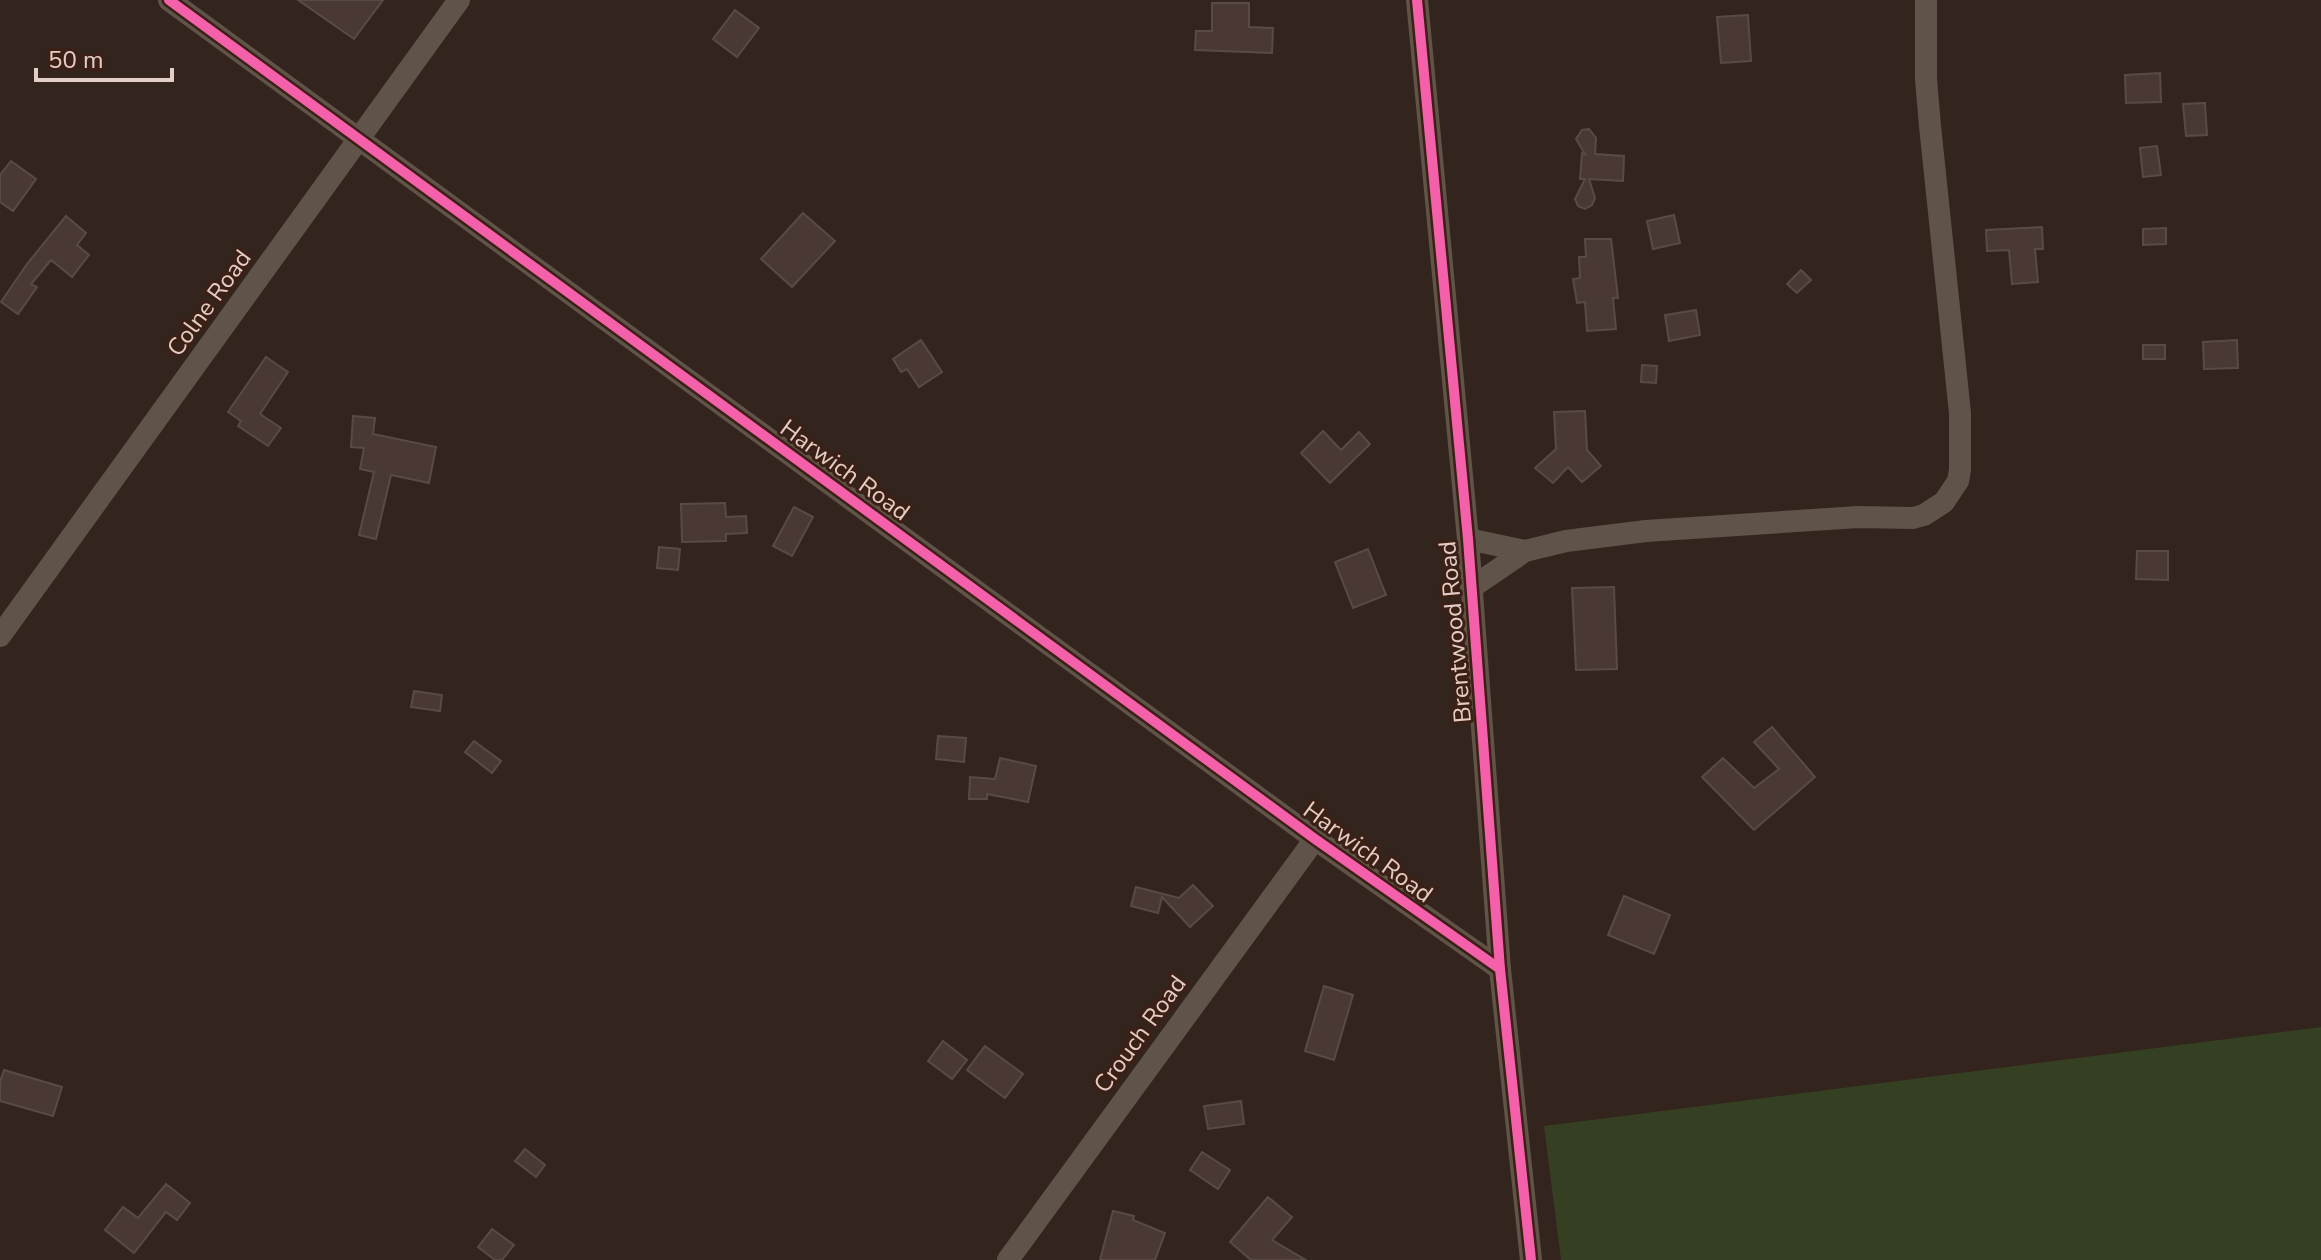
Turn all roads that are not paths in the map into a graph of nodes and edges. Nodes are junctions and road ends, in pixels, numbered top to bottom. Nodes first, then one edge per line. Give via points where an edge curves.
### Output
1 (169, 0) edge
2 (459, 0) edge
3 (1417, 0) edge
4 (1926, 0) edge
5 (359, 139) junction
6 (1468, 539) junction
7 (1525, 551) junction
8 (1471, 588) junction
9 (0, 636) edge
10 (1315, 839) junction
11 (1500, 969) junction
12 (1008, 1260) edge
13 (1531, 1260) edge

1 - 5 street, Harwich Road
2 - 5 street, Colne Road
3 - 6 street, Brentwood Road
4 - 7 street via 1926,79 1960,413 1960,470 1951,493 1935,510 1913,518 1646,531
5 - 9 street, Colne Road
5 - 10 street, Harwich Road
6 - 7 street
6 - 8 street, Brentwood Road
7 - 8 street
8 - 11 street, Brentwood Road
10 - 11 street, Harwich Road
10 - 12 street, Crouch Road
11 - 13 street, Brentwood Road

